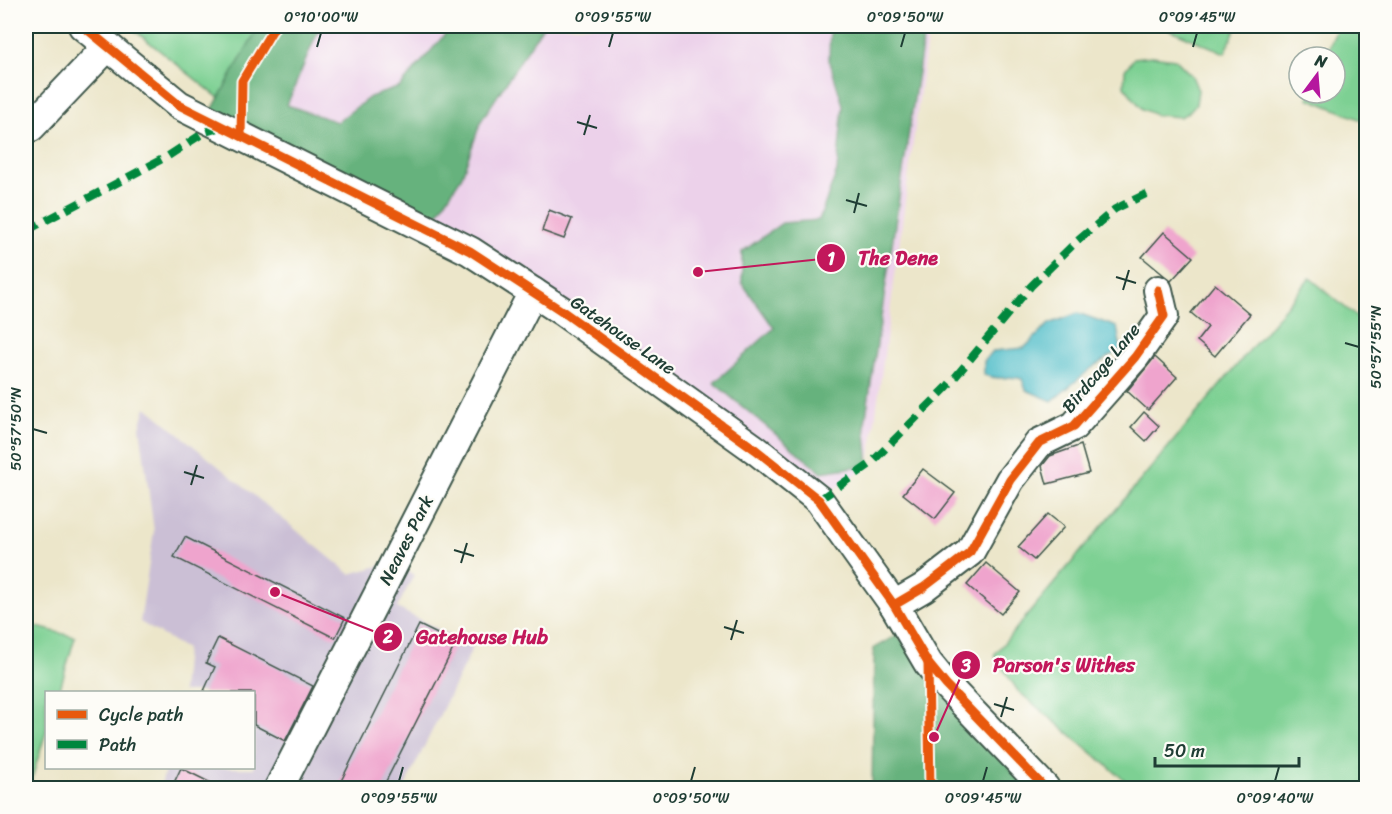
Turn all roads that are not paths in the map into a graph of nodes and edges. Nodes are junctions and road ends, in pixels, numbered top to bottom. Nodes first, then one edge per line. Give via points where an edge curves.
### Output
1 (83, 26) edge
2 (108, 46) junction
3 (32, 127) dead end
4 (1158, 290) dead end
5 (533, 292) junction
6 (894, 605) junction
7 (279, 789) edge
8 (1046, 789) edge

1 - 2 street, Gatehouse Lane
2 - 3 street
2 - 5 street, Gatehouse Lane via 178,105 470,251
4 - 6 street, Birdcage Lane via 1164,316 1135,357 1074,426 1039,443 1010,480 970,552
5 - 6 street, Gatehouse Lane via 756,450 819,500
5 - 7 street, Neaves Park
6 - 8 street, Gatehouse Lane via 928,663 946,685

